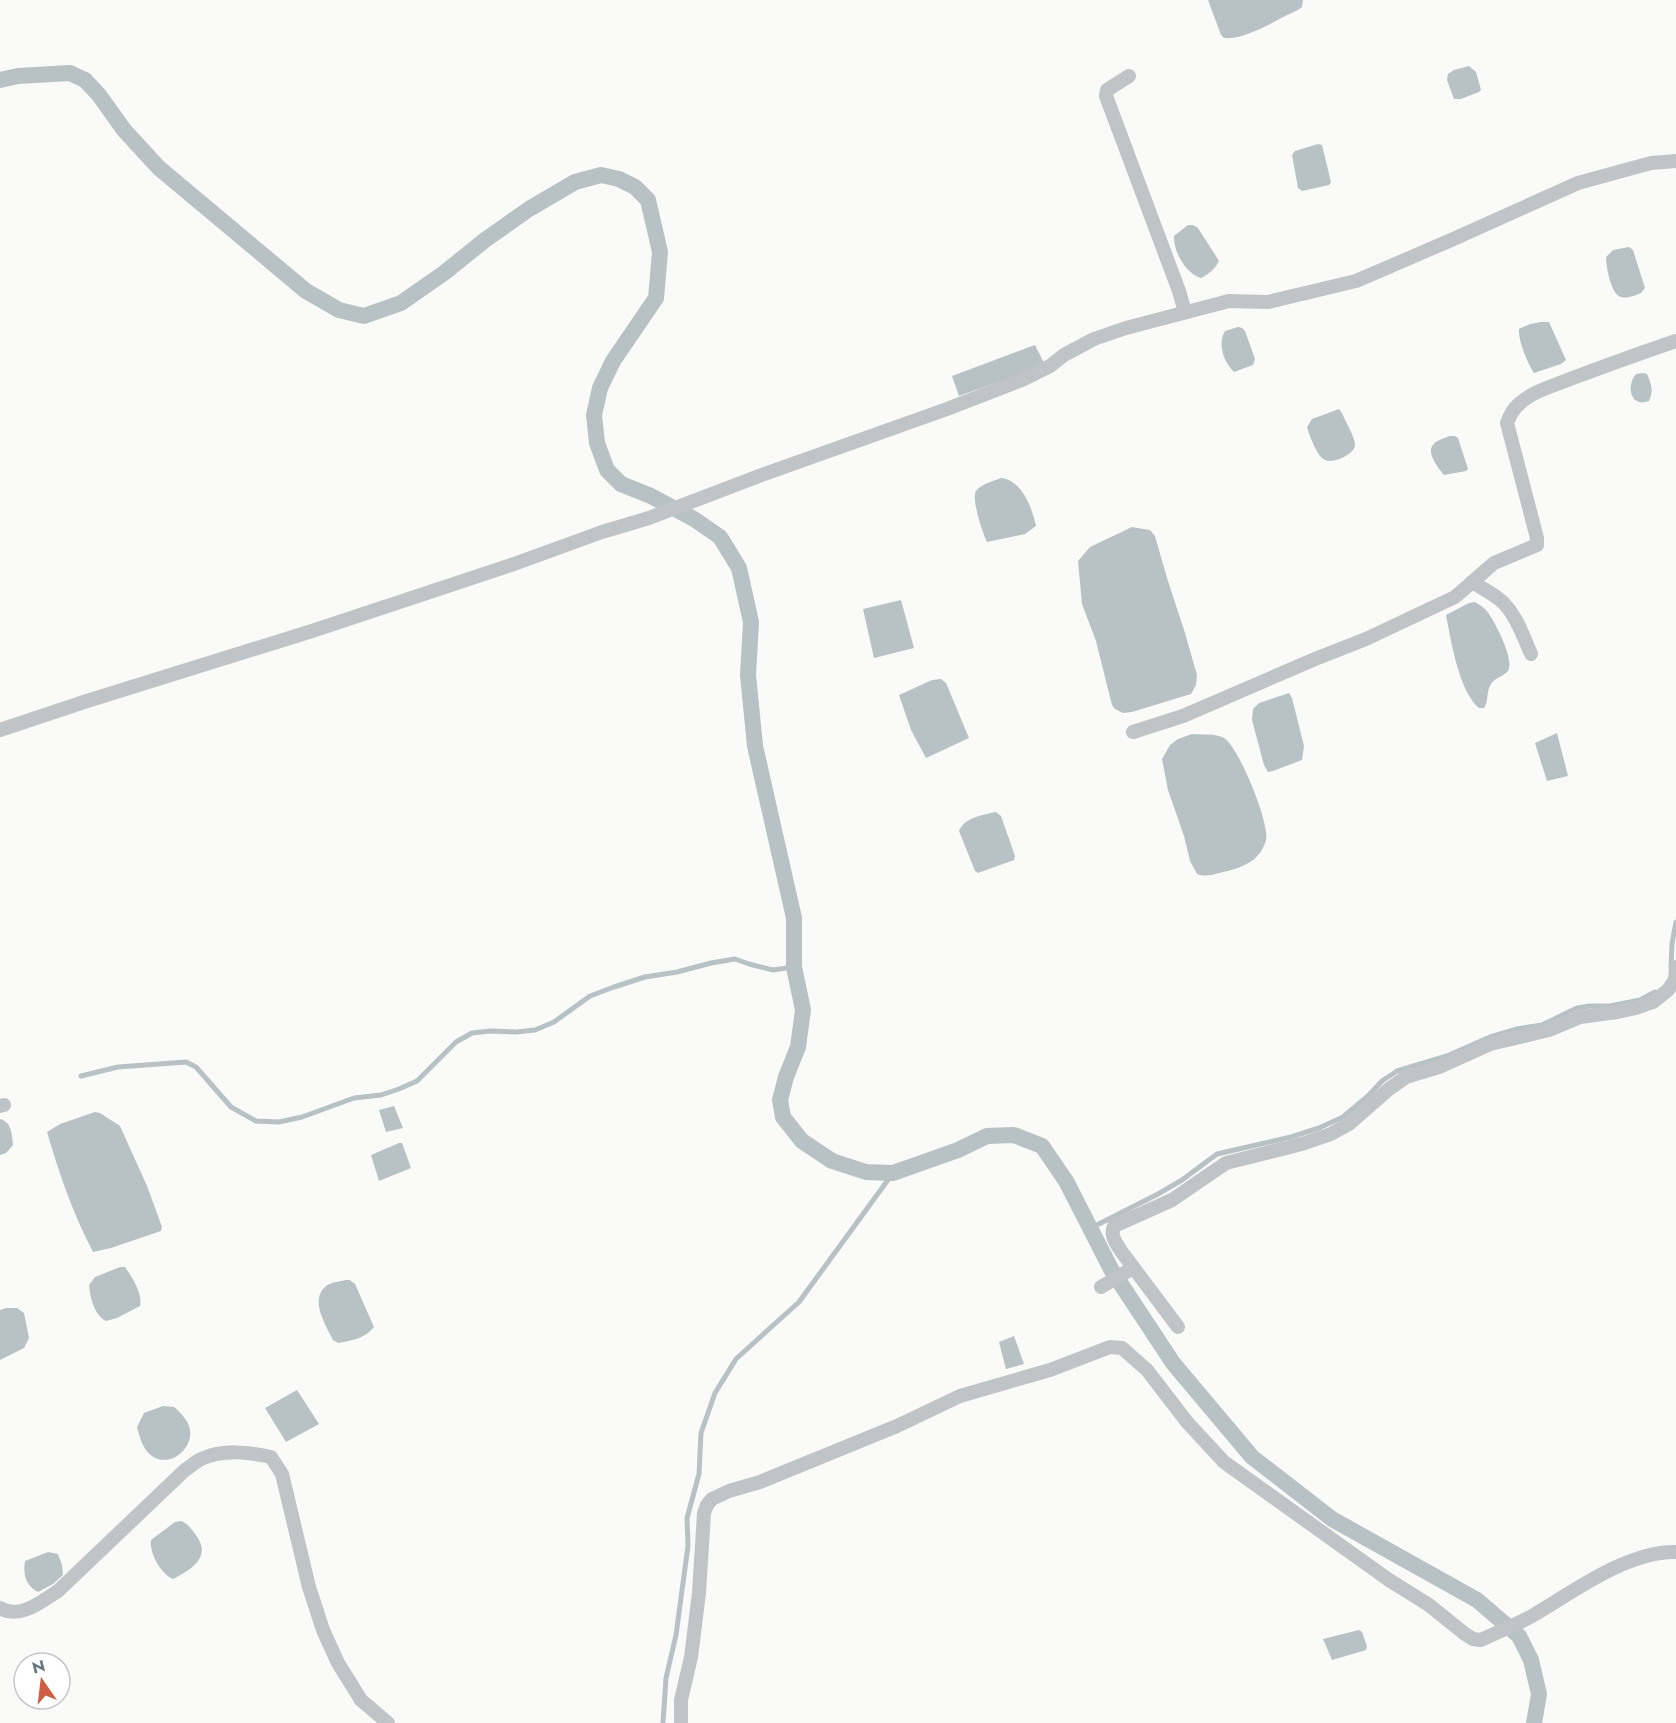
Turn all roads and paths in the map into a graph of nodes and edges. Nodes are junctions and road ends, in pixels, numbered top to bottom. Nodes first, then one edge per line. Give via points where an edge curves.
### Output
1 (1129, 76) dead end
2 (1676, 160) edge
3 (1185, 312) junction
4 (1676, 341) edge
5 (1472, 582) junction
6 (1531, 654) dead end
7 (0, 730) edge
8 (1133, 732) dead end
9 (1676, 967) edge
10 (1128, 1271) junction
11 (1101, 1287) dead end
12 (1178, 1327) dead end
13 (1676, 1552) edge
14 (0, 1608) edge
15 (388, 1723) edge
16 (681, 1723) edge

1 - 3 street via 1107,90 1106,96
2 - 3 street via 1578,183 1356,281 1268,302 1229,301
3 - 7 street via 1094,339 1022,380 649,518
4 - 5 street via 1544,389 1510,413 1507,423 1537,545 1494,563
5 - 6 street via 1507,607
5 - 8 street via 1455,597 1366,639 1183,716
9 - 10 street via 1675,980 1653,1002 1580,1017 1549,1030 1490,1044 1406,1077 1331,1134 1226,1163 1172,1200 1114,1226 1113,1239
10 - 11 street
10 - 12 street
13 - 16 street via 1633,1560 1532,1616 1481,1640 1473,1639 1224,1462 1147,1371 1122,1348 1110,1347 1050,1370 960,1396 897,1426 712,1499 704,1513 699,1593 681,1700
14 - 15 street via 14,1613 35,1606 58,1591 200,1459 227,1452 251,1452 271,1458 282,1474 323,1630 361,1700

